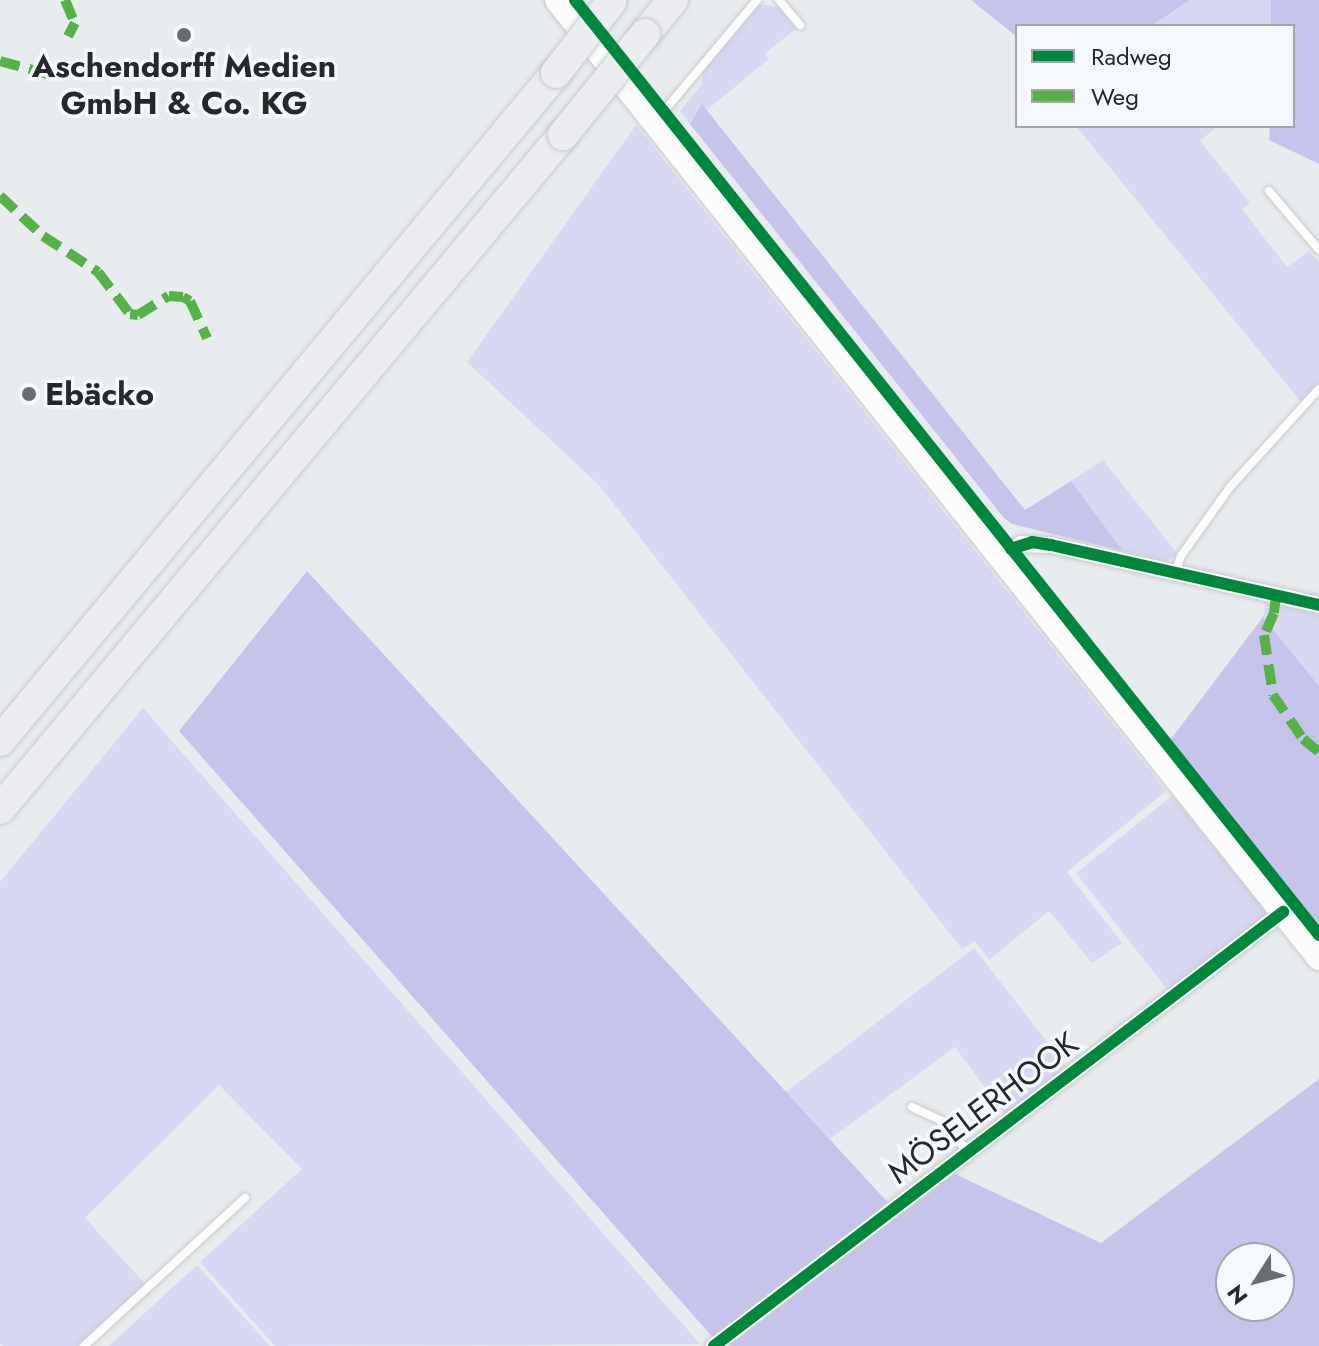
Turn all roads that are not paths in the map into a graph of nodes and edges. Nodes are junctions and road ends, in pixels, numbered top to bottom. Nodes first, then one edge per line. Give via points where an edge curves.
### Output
1 (557, 0) edge
2 (673, 0) edge
3 (757, 0) edge
4 (779, 0) edge
5 (612, 1) edge
6 (800, 25) dead end
7 (655, 123) junction
8 (1269, 191) dead end
9 (1319, 250) edge
10 (1319, 389) edge
11 (1001, 557) junction
12 (1175, 572) junction
13 (1319, 605) edge
14 (0, 741) edge
15 (0, 809) edge
16 (1283, 912) junction
17 (1319, 958) edge
18 (912, 1107) dead end
19 (968, 1152) junction
20 (245, 1198) dead end
21 (84, 1346) edge
22 (714, 1346) edge

1 - 7 main road
2 - 15 highway, bridge
3 - 7 lane
4 - 6 lane
5 - 14 highway, bridge
7 - 11 main road
8 - 9 lane
10 - 12 lane via 1230,487
11 - 12 street via 1032,542
11 - 16 main road
12 - 13 street
16 - 17 main road
16 - 19 street, MÖSELERHOOK
18 - 19 lane via 942,1121
19 - 22 street, MÖSELERHOOK
20 - 21 lane

